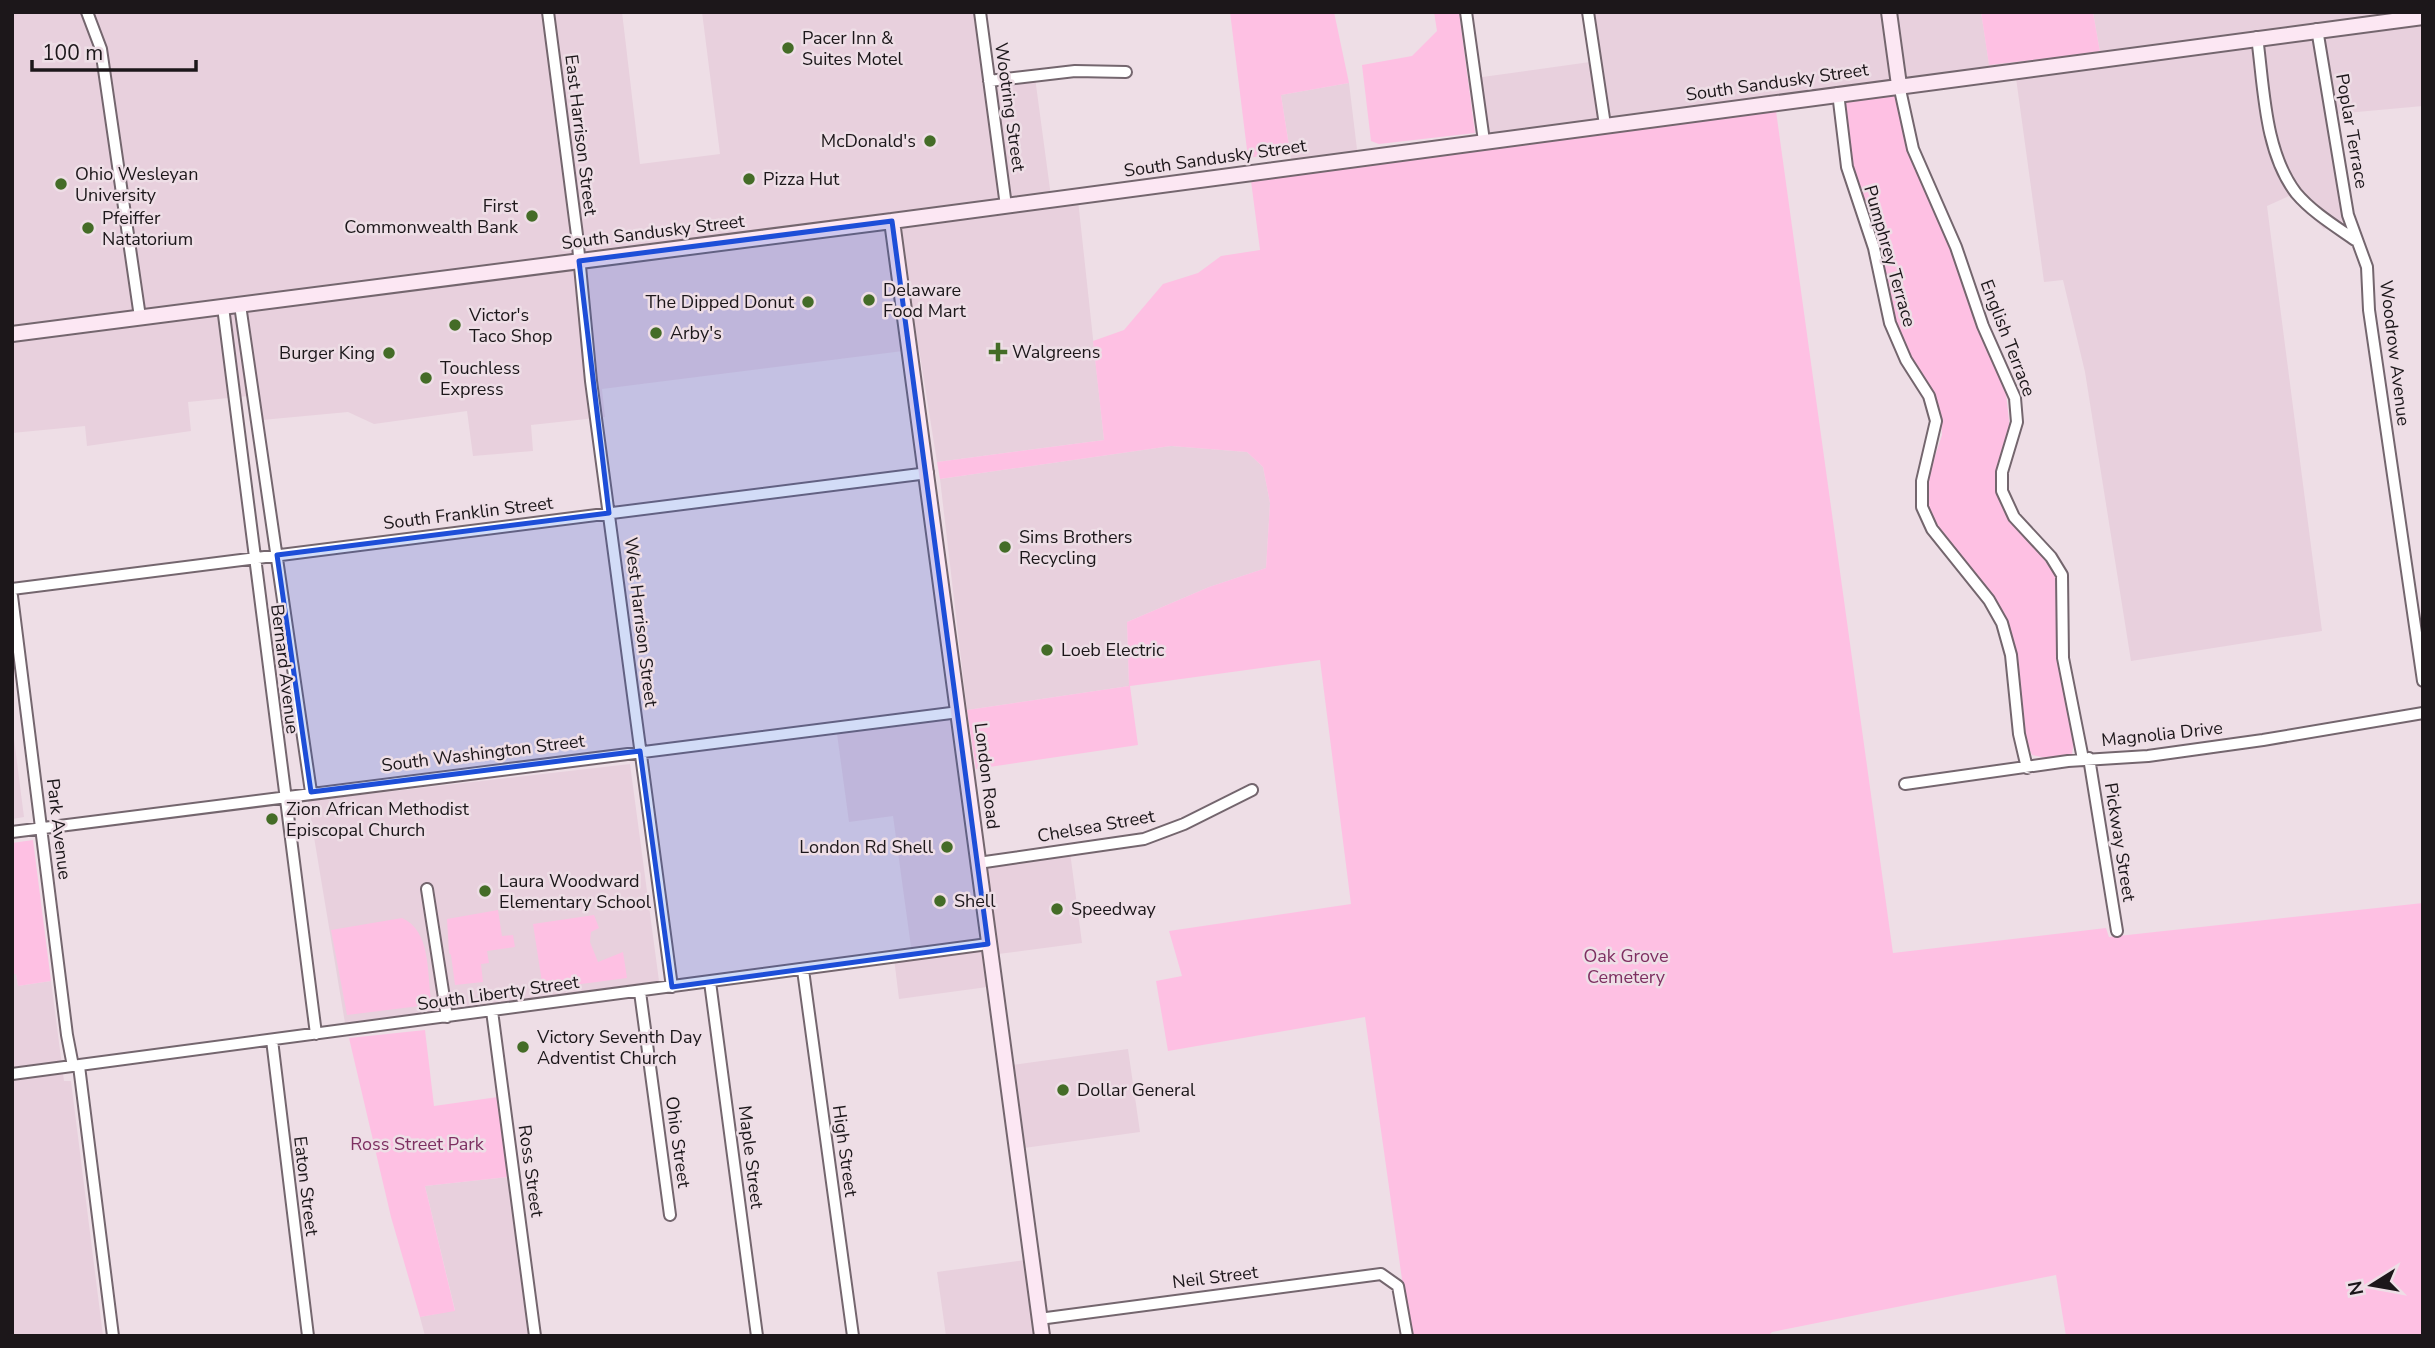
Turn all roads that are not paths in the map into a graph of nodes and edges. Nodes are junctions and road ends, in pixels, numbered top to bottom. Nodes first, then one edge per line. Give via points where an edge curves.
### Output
1 (87, 12) edge
2 (548, 12) edge
3 (980, 12) edge
4 (1466, 12) edge
5 (1588, 12) edge
6 (1889, 12) edge
7 (2423, 17) edge
8 (2316, 29) junction
9 (2257, 37) junction
10 (1126, 72) dead end
11 (989, 81) junction
12 (1899, 85) junction
13 (1838, 93) junction
14 (1605, 125) junction
15 (1484, 141) junction
16 (1006, 206) junction
17 (892, 221) junction
18 (2355, 240) junction
19 (579, 261) junction
20 (240, 305) junction
21 (223, 307) junction
22 (140, 317) junction
23 (12, 334) edge
24 (928, 473) junction
25 (609, 513) junction
26 (277, 555) junction
27 (253, 558) junction
28 (12, 589) edge
29 (12, 596) edge
30 (2423, 681) edge
31 (959, 712) junction
32 (2423, 713) edge
33 (640, 751) junction
34 (2086, 759) junction
35 (2027, 768) junction
36 (1905, 784) dead end
37 (1252, 790) dead end
38 (310, 792) junction
39 (284, 796) junction
40 (42, 828) junction
41 (12, 832) edge
42 (978, 863) junction
43 (427, 889) dead end
44 (2117, 931) dead end
45 (988, 944) junction
46 (803, 970) junction
47 (710, 982) junction
48 (672, 987) junction
49 (640, 992) junction
50 (492, 1011) junction
51 (447, 1017) junction
52 (316, 1034) junction
53 (272, 1040) junction
54 (76, 1066) junction
55 (12, 1074) edge
56 (670, 1215) dead end
57 (1040, 1318) junction
58 (113, 1336) edge
59 (308, 1336) edge
60 (535, 1336) edge
61 (757, 1336) edge
62 (853, 1336) edge
63 (1042, 1336) edge
64 (1407, 1336) edge

1 - 22 street via 101,49
2 - 19 street, East Harrison Street
3 - 11 street, Wootring Street
4 - 15 street
5 - 14 street
6 - 12 street
7 - 8 street, South Sandusky Street
8 - 9 street, South Sandusky Street
8 - 18 street, Poplar Terrace
9 - 12 street, South Sandusky Street
9 - 18 street via 2272,139 2286,178 2303,200
10 - 11 street via 1075,71
11 - 16 street, Wootring Street
12 - 13 street, South Sandusky Street
12 - 34 street, English Terrace via 1917,158 2015,398 2017,422 2002,472 2002,491 2014,517 2062,575 2063,658
13 - 14 street, South Sandusky Street
13 - 35 street, Pumphrey Terrace via 1847,167 1874,248 1890,323 1929,396 1937,421 1922,481 1922,507 1932,529 2002,623
14 - 15 street, South Sandusky Street
15 - 16 street, South Sandusky Street
16 - 17 street, South Sandusky Street
17 - 19 street, South Sandusky Street
17 - 24 street, London Road
18 - 30 street, Woodrow Avenue via 2367,267 2369,310
19 - 20 street, South Sandusky Street
19 - 25 street, West Harrison Street
20 - 21 street, South Sandusky Street
20 - 26 street, Bernard Avenue
21 - 22 street, South Sandusky Street
21 - 27 street, Bernard Avenue
22 - 23 street, South Sandusky Street
24 - 25 street, South Franklin Street
24 - 31 street, London Road
25 - 26 street, South Franklin Street
25 - 33 street, West Harrison Street
26 - 27 street, South Franklin Street
26 - 38 street, Bernard Avenue
27 - 28 street, South Franklin Street
27 - 39 street, Bernard Avenue
29 - 40 street, Park Avenue
31 - 33 street, South Washington Street
31 - 42 street, London Road
32 - 34 street, Magnolia Drive via 2251,742
33 - 38 street, South Washington Street
33 - 48 street, West Harrison Street
34 - 35 street, Magnolia Drive
34 - 44 street, Pickway Street
35 - 36 street, Magnolia Drive
37 - 42 street, Chelsea Street via 1144,839
38 - 39 street, South Washington Street
39 - 40 street, South Washington Street
39 - 52 street, Bernard Avenue
40 - 41 street, South Washington Street
40 - 54 street, Park Avenue via 67,1035
42 - 45 street, London Road
43 - 51 street
45 - 46 street, South Liberty Street
45 - 57 street, London Road
46 - 47 street, South Liberty Street
46 - 62 street, High Street
47 - 48 street, South Liberty Street
47 - 61 street, Maple Street
48 - 49 street, South Liberty Street
49 - 50 street, South Liberty Street
49 - 56 street, Ohio Street
50 - 51 street, South Liberty Street
50 - 60 street, Ross Street
51 - 52 street, South Liberty Street
52 - 53 street, South Liberty Street
53 - 54 street, South Liberty Street
53 - 59 street, Eaton Street
54 - 55 street, South Liberty Street
54 - 58 street, Park Avenue
57 - 63 street, London Road
57 - 64 street, Neil Street via 1373,1274 1394,1280

